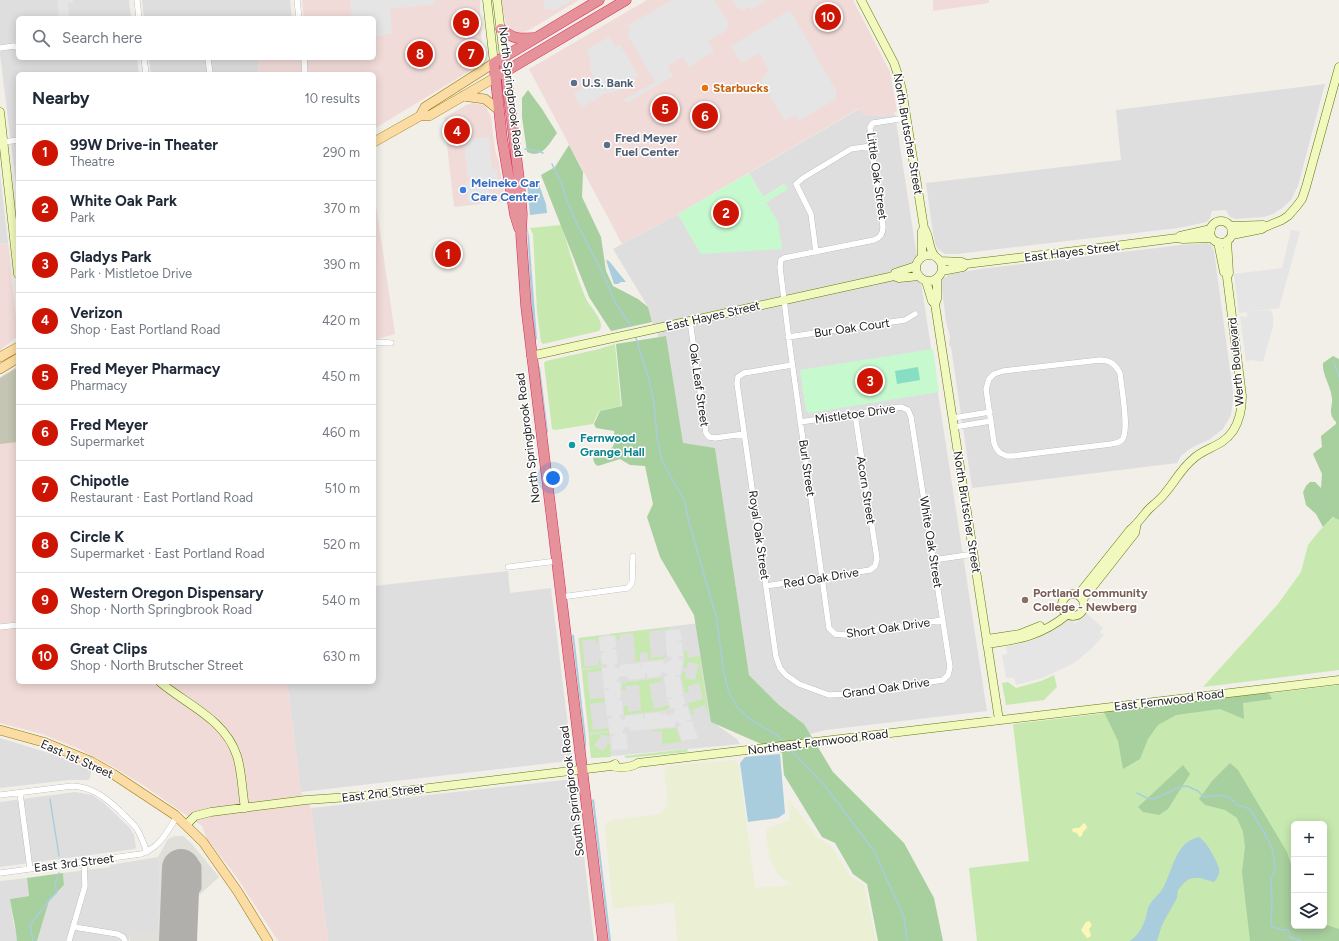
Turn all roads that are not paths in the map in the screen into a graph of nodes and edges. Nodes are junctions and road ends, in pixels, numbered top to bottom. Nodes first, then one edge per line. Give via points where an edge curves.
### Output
1 (137, 0) edge
2 (297, 0) edge
3 (487, 0) edge
4 (497, 0) edge
5 (600, 0) edge
6 (626, 0) edge
7 (861, 0) edge
8 (139, 16) edge
9 (299, 16) edge
10 (501, 30) junction
11 (535, 38) junction
12 (16, 47) edge
13 (0, 48) edge
14 (504, 57) junction
15 (144, 60) edge
16 (208, 60) edge
17 (304, 60) edge
18 (494, 63) junction
19 (1339, 67) edge
20 (506, 71) junction
21 (146, 72) edge
22 (210, 72) edge
23 (306, 72) edge
24 (496, 77) junction
25 (463, 96) junction
26 (499, 110) junction
27 (0, 112) edge
28 (420, 116) junction
29 (906, 118) junction
30 (16, 140) edge
31 (376, 141) edge
32 (4, 142) junction
33 (870, 146) junction
34 (512, 194) junction
35 (522, 214) junction
36 (1230, 226) junction
37 (1265, 226) junction
38 (924, 228) junction
39 (1211, 229) junction
40 (521, 234) junction
41 (1178, 238) junction
42 (1222, 239) junction
43 (816, 252) junction
44 (16, 255) edge
45 (934, 256) junction
46 (922, 257) junction
47 (941, 262) junction
48 (966, 264) junction
49 (916, 266) junction
50 (942, 271) junction
51 (894, 276) junction
52 (918, 276) junction
53 (936, 279) junction
54 (926, 281) junction
55 (783, 300) junction
56 (935, 304) junction
57 (915, 314) dead end
58 (690, 321) junction
59 (788, 337) junction
60 (376, 342) edge
61 (391, 343) dead end
62 (16, 347) edge
63 (531, 356) junction
64 (0, 357) edge
65 (16, 359) edge
66 (792, 365) junction
67 (0, 369) edge
68 (908, 410) joint
69 (990, 412) junction
70 (855, 414) junction
71 (952, 418) junction
72 (991, 421) junction
73 (800, 422) junction
74 (954, 427) junction
75 (744, 434) junction
76 (974, 554) junction
77 (633, 556) dead end
78 (557, 560) junction
79 (934, 560) junction
80 (875, 566) joint
81 (508, 567) dead end
82 (823, 577) junction
83 (766, 586) junction
84 (562, 597) junction
85 (1081, 597) junction
86 (1066, 612) junction
87 (942, 620) junction
88 (16, 625) edge
89 (0, 627) edge
90 (835, 634) joint
91 (566, 638) joint
92 (987, 642) junction
93 (948, 675) joint
94 (1339, 680) edge
95 (162, 684) edge
96 (799, 684) joint
97 (999, 720) junction
98 (0, 730) edge
99 (582, 769) junction
100 (20, 793) junction
101 (0, 795) edge
102 (149, 799) junction
103 (245, 808) junction
104 (174, 821) junction
105 (186, 824) junction
106 (146, 852) junction
107 (209, 853) junction
108 (84, 862) junction
109 (30, 869) junction
110 (0, 873) edge
111 (74, 927) junction
112 (69, 941) edge
113 (125, 941) edge
114 (268, 941) edge
115 (603, 941) edge

1 - 8 street
2 - 9 street
3 - 18 street, North Springbrook Road
4 - 10 street, North Springbrook Road
5 - 11 highway
6 - 20 highway
7 - 29 street, North Brutscher Street via 897,69
10 - 11 highway via 515,38
10 - 14 street, North Springbrook Road
11 - 14 highway
12 - 13 street
14 - 18 highway
14 - 20 highway, North Springbrook Road
15 - 21 street
16 - 22 street
17 - 23 street
18 - 24 highway, North Springbrook Road
18 - 28 main road via 425,107
19 - 37 street, East Hayes Street via 1302,199 1288,216
20 - 24 highway
20 - 35 highway, North Springbrook Road
24 - 25 main road
24 - 26 highway, North Springbrook Road
25 - 26 main road via 485,99
25 - 28 main road via 430,116
26 - 34 highway, North Springbrook Road
27 - 32 street
28 - 31 main road
29 - 33 street, Little Oak Street via 873,123 870,127
29 - 38 street, North Brutscher Street
30 - 32 street
32 - 44 street
33 - 43 street via 852,149 796,184 811,214
33 - 43 street, Little Oak Street via 883,227 882,235
34 - 35 highway via 515,193 518,210
34 - 40 highway, North Springbrook Road
35 - 40 highway, North Springbrook Road
36 - 37 street
36 - 39 street via 1220,221
36 - 42 street via 1232,228
37 - 42 street, East Hayes Street via 1262,229
38 - 45 street, North Brutscher Street
38 - 46 street, North Brutscher Street
39 - 41 street, East Hayes Street
39 - 42 street via 1210,233
40 - 63 highway, North Springbrook Road
41 - 42 street, East Hayes Street
41 - 48 street, East Hayes Street
42 - 85 street, Werth Boulevard via 1229,273 1227,277 1242,396 1240,416 1226,439 1192,459 1166,493 1130,530
43 - 55 street, Burl Street via 781,260
45 - 46 street via 930,254
45 - 47 street
46 - 49 street
47 - 48 street, East Hayes Street
47 - 50 street
48 - 50 street, East Hayes Street via 963,267
49 - 51 street, East Hayes Street via 895,273
49 - 52 street
50 - 53 street
51 - 52 street, East Hayes Street
51 - 55 street, East Hayes Street
52 - 54 street
53 - 54 street
53 - 56 street, North Brutscher Street
54 - 56 street, North Brutscher Street
55 - 58 street, East Hayes Street
55 - 59 street, Burl Street
56 - 71 street, North Brutscher Street
57 - 59 street, Bur Oak Court via 905,320
58 - 63 street, East Hayes Street
58 - 75 street, Oak Leaf Street via 706,433 709,437 715,438
59 - 66 street, Burl Street
60 - 61 street
62 - 64 main road
63 - 78 highway, North Springbrook Road
65 - 67 main road
66 - 73 street, Burl Street
66 - 75 street, Royal Oak Street via 744,372 738,377
68 - 70 street, Mistletoe Drive via 901,407
68 - 79 street, White Oak Street
69 - 71 street
69 - 72 street
69 - 72 street via 986,389 994,374 1003,371 1105,360 1117,367 1120,374 1126,428 1123,439 1118,442 1007,456 996,448
70 - 73 street, Mistletoe Drive
70 - 80 street, Acorn Street via 877,559
71 - 74 street, North Brutscher Street
72 - 74 street
73 - 82 street, Burl Street
74 - 76 street, North Brutscher Street
75 - 83 street, Royal Oak Street
76 - 79 street
76 - 92 street, North Brutscher Street
77 - 84 street via 632,583 628,588
78 - 81 street
78 - 84 highway, North Springbrook Road
79 - 87 street, White Oak Street
80 - 82 street, Red Oak Drive via 870,570
82 - 83 street, Red Oak Drive
82 - 90 street, Burl Street via 829,628
83 - 96 street, Royal Oak Street via 776,657 780,668
84 - 91 highway, North Springbrook Road
85 - 86 street, Werth Boulevard via 1070,595 1065,599 1063,606
85 - 86 street, Werth Boulevard via 1084,607 1080,613 1073,616
86 - 92 street, Werth Boulevard via 1041,632
87 - 90 street, Short Oak Drive via 844,635
87 - 93 street, White Oak Street via 950,667
88 - 89 street
91 - 99 highway, South Springbrook Road
92 - 97 street, North Brutscher Street
93 - 96 street, Grand Oak Drive via 943,680 837,695 822,694
94 - 97 street, East Fernwood Road
95 - 103 street via 211,718 226,734 237,756
97 - 99 street, Northeast Fernwood Road
98 - 102 main road, East 1st Street via 43,742 92,762
99 - 103 street, East 2nd Street
99 - 115 highway, South Springbrook Road
100 - 101 street
100 - 106 street via 72,786 92,790 105,797 132,822 139,832
100 - 109 street
102 - 104 main road, East 1st Street
102 - 105 main road, East 1st Street
103 - 105 street, East 2nd Street via 206,812 195,816
104 - 106 street via 160,842
104 - 107 main road, East 1st Street
105 - 107 main road, East 1st Street via 203,842
106 - 108 street, East 3rd Street via 134,856
107 - 114 main road via 238,892
108 - 109 street, East 3rd Street
108 - 111 street via 85,886
109 - 110 street, East 3rd Street
111 - 112 street
111 - 113 street via 117,934

